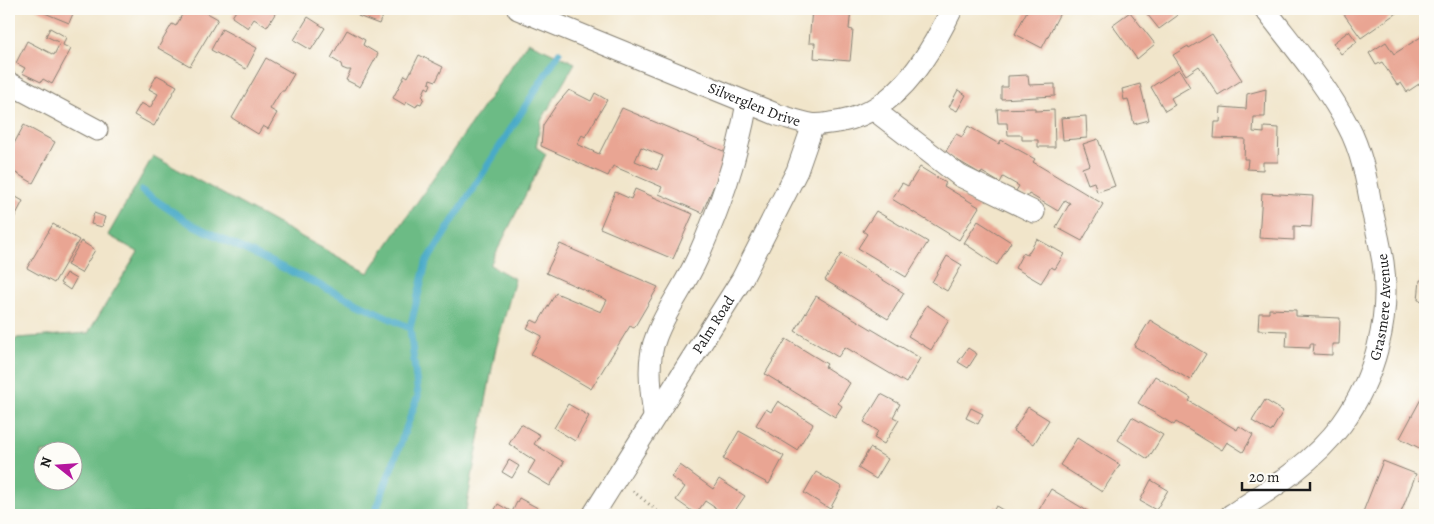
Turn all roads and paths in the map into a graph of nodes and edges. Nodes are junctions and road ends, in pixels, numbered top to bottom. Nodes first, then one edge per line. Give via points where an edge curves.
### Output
1 (518, 9) edge
2 (952, 9) edge
3 (1265, 9) edge
4 (9, 82) edge
5 (747, 103) junction
6 (874, 110) junction
7 (813, 125) junction
8 (97, 130) dead end
9 (1034, 212) dead end
10 (654, 416) junction
11 (617, 477) junction
12 (593, 515) edge
13 (662, 515) edge
14 (1231, 515) edge

1 - 5 street, Silverglen Drive
2 - 6 street, Silverglen Drive via 912,75
3 - 14 street, Grasmere Avenue via 1325,89 1349,128 1364,167 1383,264 1384,310 1377,353 1368,378 1341,424 1319,450 1282,481
4 - 8 street
5 - 7 street, Silverglen Drive
5 - 10 street via 740,142 719,207 696,262 655,338 651,360
6 - 7 street, Silverglen Drive via 840,122
6 - 9 street via 960,176
7 - 10 street, Palm Road via 797,171 742,279
10 - 11 street, Palm Road
11 - 12 street, Palm Road
11 - 13 path

